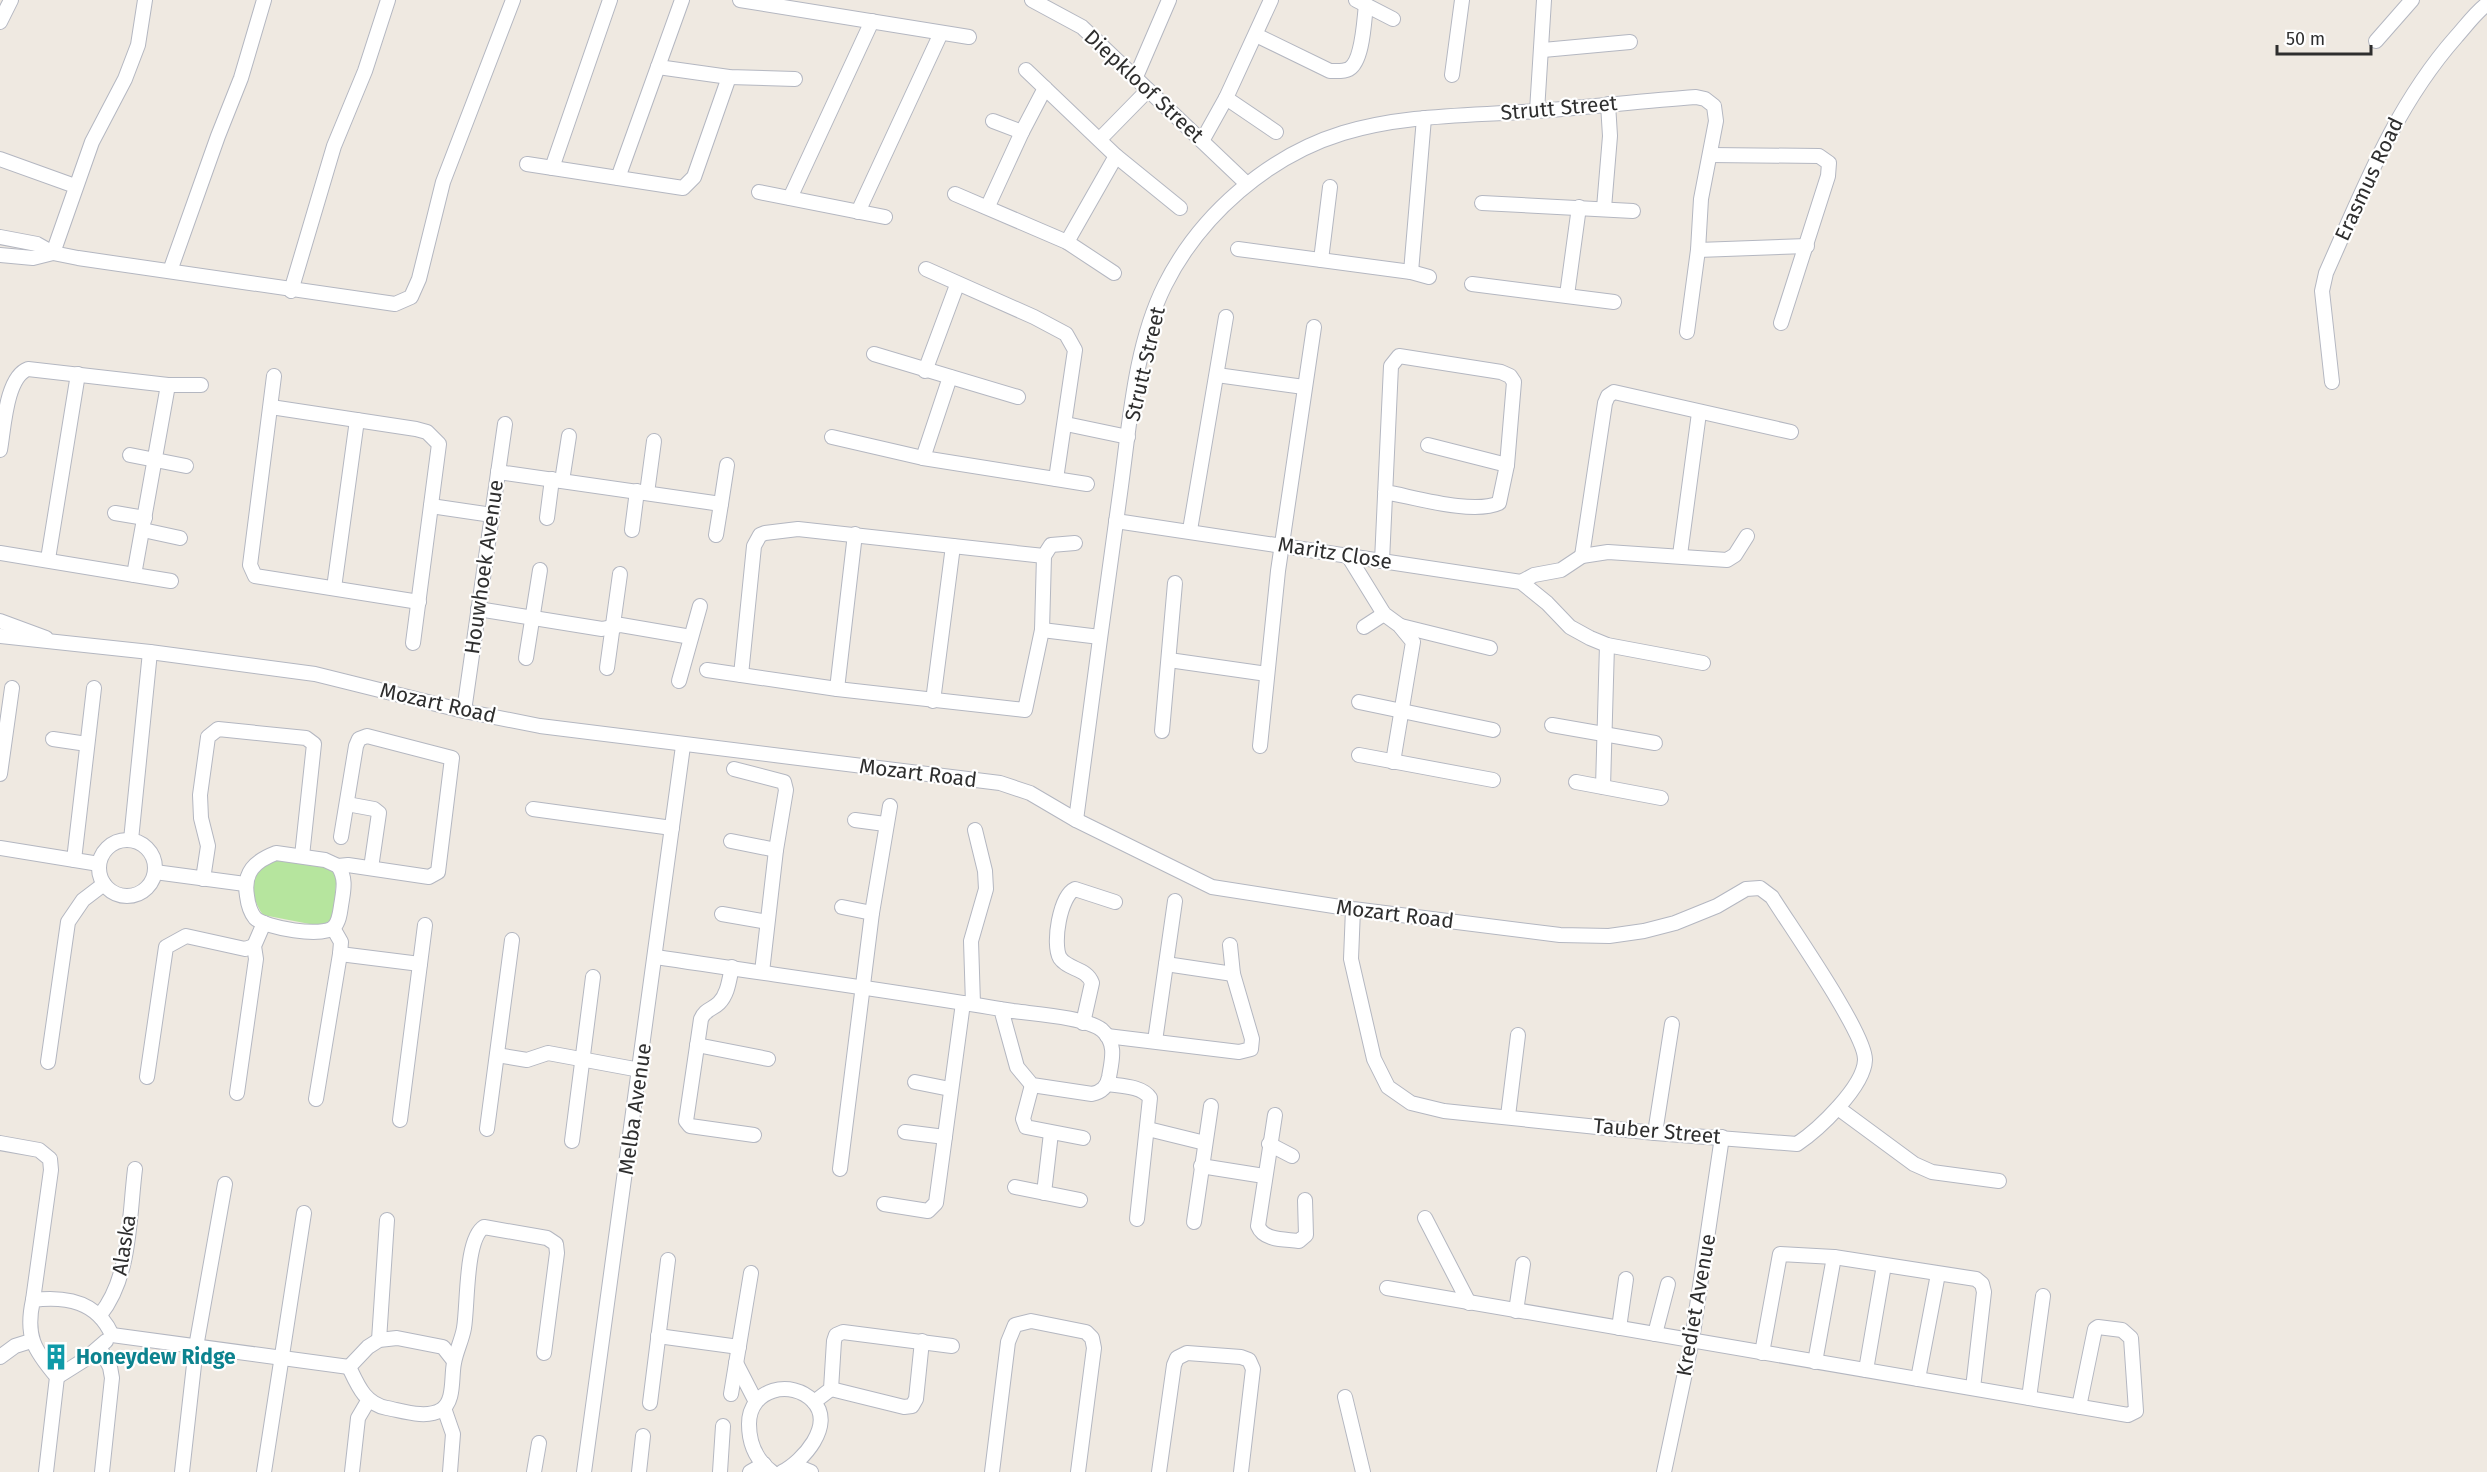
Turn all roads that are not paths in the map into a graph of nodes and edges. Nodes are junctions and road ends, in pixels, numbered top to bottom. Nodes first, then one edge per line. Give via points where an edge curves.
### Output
1 (11, 0) edge
2 (145, 0) edge
3 (264, 0) edge
4 (388, 0) edge
5 (513, 0) edge
6 (610, 0) edge
7 (682, 0) edge
8 (740, 0) edge
9 (1032, 0) edge
10 (1169, 0) edge
11 (1271, 0) edge
12 (1462, 0) edge
13 (1544, 0) edge
14 (2412, 0) edge
15 (1361, 2) edge
16 (2487, 4) edge
17 (813, 6) edge
18 (1393, 19) dead end
19 (872, 21) junction
20 (0, 22) edge
21 (941, 33) junction
22 (1256, 35) junction
23 (969, 37) dead end
24 (2376, 40) dead end
25 (1630, 42) dead end
26 (1543, 50) junction
27 (658, 67) junction
28 (1026, 70) dead end
29 (1452, 75) dead end
30 (729, 77) junction
31 (795, 79) dead end
32 (1135, 79) junction
33 (1045, 88) junction
34 (1148, 90) junction
35 (1226, 98) junction
36 (1608, 104) junction
37 (1537, 111) junction
38 (1424, 118) junction
39 (993, 121) dead end
40 (1022, 132) junction
41 (1276, 132) dead end
42 (1100, 139) junction
43 (1202, 141) junction
44 (1710, 155) junction
45 (1116, 156) junction
46 (0, 159) edge
47 (527, 164) dead end
48 (552, 168) junction
49 (618, 178) junction
50 (1247, 184) junction
51 (75, 186) junction
52 (1330, 187) dead end
53 (759, 192) dead end
54 (955, 194) dead end
55 (790, 198) junction
56 (1482, 203) dead end
57 (988, 206) junction
58 (1180, 207) dead end
59 (1579, 207) junction
60 (1604, 208) junction
61 (1633, 211) dead end
62 (858, 212) junction
63 (885, 217) dead end
64 (0, 237) edge
65 (1066, 242) junction
66 (1807, 246) junction
67 (1239, 249) dead end
68 (1698, 250) junction
69 (53, 253) junction
70 (0, 255) edge
71 (1321, 260) junction
72 (926, 269) dead end
73 (170, 271) junction
74 (1411, 272) junction
75 (1114, 273) dead end
76 (1429, 277) dead end
77 (1472, 284) dead end
78 (957, 285) junction
79 (291, 291) junction
80 (1567, 295) junction
81 (1614, 302) dead end
82 (1226, 317) dead end
83 (1781, 323) dead end
84 (1314, 327) dead end
85 (1687, 332) dead end
86 (874, 354) dead end
87 (925, 371) junction
88 (78, 375) junction
89 (1217, 375) junction
90 (274, 376) dead end
91 (950, 377) junction
92 (2332, 382) dead end
93 (168, 385) junction
94 (201, 385) dead end
95 (1304, 387) junction
96 (4, 397) edge
97 (1018, 397) dead end
98 (271, 407) junction
99 (1699, 413) junction
100 (357, 420) junction
101 (505, 424) dead end
102 (1065, 424) junction
103 (1791, 432) dead end
104 (568, 436) dead end
105 (832, 437) dead end
106 (1128, 437) junction
107 (654, 441) dead end
108 (1428, 446) dead end
109 (0, 450) edge
110 (130, 455) dead end
111 (923, 458) junction
112 (156, 460) junction
113 (726, 465) dead end
114 (1507, 465) junction
115 (186, 466) dead end
116 (498, 472) junction
117 (1056, 479) junction
118 (557, 480) junction
119 (1087, 484) dead end
120 (642, 492) junction
121 (1385, 492) junction
122 (721, 504) junction
123 (431, 506) junction
124 (115, 513) dead end
125 (492, 515) junction
126 (547, 518) dead end
127 (1116, 521) junction
128 (144, 524) junction
129 (632, 530) dead end
130 (1190, 530) junction
131 (855, 534) junction
132 (716, 535) dead end
133 (1747, 536) dead end
134 (180, 538) dead end
135 (1075, 543) dead end
136 (1281, 545) junction
137 (953, 546) junction
138 (0, 553) edge
139 (1347, 554) junction
140 (1680, 555) junction
141 (1044, 556) junction
142 (1582, 556) junction
143 (48, 559) junction
144 (1382, 561) junction
145 (540, 570) dead end
146 (134, 574) junction
147 (620, 574) dead end
148 (171, 581) dead end
149 (1521, 582) junction
150 (1175, 583) dead end
151 (334, 588) junction
152 (419, 602) junction
153 (700, 606) dead end
154 (478, 609) junction
155 (1384, 614) junction
156 (533, 617) junction
157 (0, 621) edge
158 (1399, 626) junction
159 (612, 627) junction
160 (1364, 627) dead end
161 (1042, 630) junction
162 (0, 636) edge
163 (691, 637) junction
164 (1100, 637) junction
165 (54, 641) junction
166 (413, 643) dead end
167 (1607, 645) junction
168 (1490, 648) dead end
169 (150, 652) junction
170 (526, 658) dead end
171 (1169, 660) junction
172 (1702, 663) dead end
173 (607, 668) dead end
174 (707, 670) dead end
175 (1267, 674) junction
176 (741, 675) junction
177 (679, 681) dead end
178 (12, 688) dead end
179 (94, 688) dead end
180 (837, 689) junction
181 (933, 701) junction
182 (1359, 702) dead end
183 (464, 711) junction
184 (1400, 711) junction
185 (1552, 725) dead end
186 (1493, 730) dead end
187 (1162, 731) dead end
188 (1605, 733) junction
189 (52, 739) dead end
190 (1655, 743) dead end
191 (87, 744) junction
192 (682, 746) junction
193 (1260, 746) dead end
194 (1359, 755) dead end
195 (1393, 762) junction
196 (734, 769) dead end
197 (0, 774) edge
198 (1493, 780) dead end
199 (1576, 782) dead end
200 (1603, 787) junction
201 (1661, 798) dead end
202 (347, 804) junction
203 (890, 806) dead end
204 (533, 809) dead end
205 (855, 820) dead end
206 (1076, 820) junction
207 (885, 825) junction
208 (672, 828) junction
209 (975, 830) dead end
210 (341, 837) dead end
211 (131, 840) junction
212 (731, 841) dead end
213 (0, 848) edge
214 (776, 850) junction
215 (303, 856) junction
216 (74, 860) junction
217 (99, 864) junction
218 (338, 866) junction
219 (371, 868) junction
220 (155, 872) junction
221 (203, 879) junction
222 (104, 884) junction
223 (245, 884) junction
224 (1755, 887) joint
225 (1174, 901) dead end
226 (1114, 902) dead end
227 (842, 907) dead end
228 (1353, 909) junction
229 (872, 913) junction
230 (722, 914) dead end
231 (767, 922) junction
232 (264, 923) junction
233 (425, 925) dead end
234 (333, 928) junction
235 (512, 940) dead end
236 (1230, 945) dead end
237 (254, 946) junction
238 (340, 954) junction
239 (656, 957) junction
240 (420, 964) junction
241 (1166, 964) junction
242 (732, 967) junction
243 (762, 972) junction
244 (1233, 974) junction
245 (593, 977) dead end
246 (864, 986) junction
247 (968, 1004) junction
248 (1001, 1009) junction
249 (1083, 1023) junction
250 (1672, 1024) dead end
251 (1518, 1035) dead end
252 (1107, 1036) junction
253 (1155, 1041) junction
254 (697, 1045) junction
255 (497, 1055) junction
256 (583, 1059) junction
257 (768, 1059) dead end
258 (48, 1062) dead end
259 (640, 1070) junction
260 (147, 1077) dead end
261 (915, 1082) dead end
262 (1108, 1084) junction
263 (1032, 1085) junction
264 (951, 1089) junction
265 (237, 1093) dead end
266 (316, 1099) dead end
267 (1210, 1106) dead end
268 (1838, 1108) junction
269 (1275, 1115) dead end
270 (1508, 1116) junction
271 (400, 1120) dead end
272 (487, 1129) dead end
273 (1148, 1129) junction
274 (905, 1132) dead end
275 (1051, 1132) junction
276 (1655, 1133) junction
277 (754, 1135) dead end
278 (945, 1137) junction
279 (1722, 1137) junction
280 (1083, 1138) dead end
281 (572, 1141) dead end
282 (0, 1143) edge
283 (1204, 1143) junction
284 (1269, 1143) junction
285 (1292, 1156) dead end
286 (1201, 1166) junction
287 (135, 1169) dead end
288 (840, 1169) dead end
289 (1264, 1176) junction
290 (1999, 1181) dead end
291 (225, 1184) dead end
292 (1015, 1187) dead end
293 (1044, 1193) junction
294 (1080, 1200) dead end
295 (1305, 1200) dead end
296 (884, 1204) dead end
297 (304, 1213) dead end
298 (1425, 1218) dead end
299 (1137, 1219) dead end
300 (387, 1220) dead end
301 (1194, 1222) dead end
302 (1834, 1257) junction
303 (668, 1260) dead end
304 (1523, 1264) dead end
305 (1884, 1265) junction
306 (751, 1273) dead end
307 (1938, 1274) junction
308 (1626, 1278) dead end
309 (1668, 1284) dead end
310 (1387, 1288) dead end
311 (2043, 1296) dead end
312 (33, 1300) junction
313 (1468, 1303) junction
314 (1516, 1311) junction
315 (100, 1316) junction
316 (1619, 1328) junction
317 (1655, 1334) junction
318 (112, 1335) junction
319 (658, 1336) junction
320 (379, 1340) junction
321 (1692, 1340) junction
322 (31, 1341) junction
323 (922, 1341) junction
324 (952, 1346) dead end
325 (196, 1347) junction
326 (739, 1347) junction
327 (100, 1348) junction
328 (544, 1353) dead end
329 (1762, 1353) junction
330 (0, 1357) edge
331 (280, 1357) junction
332 (454, 1361) junction
333 (1815, 1362) junction
334 (736, 1363) junction
335 (349, 1367) junction
336 (1866, 1370) junction
337 (57, 1377) junction
338 (1918, 1379) junction
339 (1972, 1388) junction
340 (831, 1389) junction
341 (731, 1394) dead end
342 (1345, 1397) dead end
343 (2029, 1398) junction
344 (755, 1400) junction
345 (368, 1401) junction
346 (650, 1402) dead end
347 (814, 1402) junction
348 (2079, 1407) junction
349 (444, 1408) junction
350 (723, 1426) dead end
351 (643, 1436) dead end
352 (538, 1443) dead end
353 (768, 1468) edge
354 (788, 1468) edge
355 (46, 1472) edge
356 (102, 1472) edge
357 (182, 1472) edge
358 (264, 1472) edge
359 (352, 1472) edge
360 (450, 1472) edge
361 (534, 1472) edge
362 (584, 1472) edge
363 (639, 1472) edge
364 (720, 1472) edge
365 (750, 1472) edge
366 (811, 1472) edge
367 (992, 1472) edge
368 (1078, 1472) edge
369 (1159, 1472) edge
370 (1241, 1472) edge
371 (1363, 1472) edge
372 (1664, 1472) edge

1 - 20 street
2 - 51 street via 138,45
3 - 73 street via 242,78
4 - 79 street via 372,52 334,146
5 - 79 street via 443,182 411,297 395,304
6 - 48 street
7 - 27 street
8 - 17 street
9 - 32 street, Diepkloof Street via 1082,27
10 - 32 street
11 - 22 street
12 - 29 street
13 - 26 street
14 - 24 street
15 - 18 street
15 - 22 street via 1359,56 1343,71 1330,71
16 - 92 street, Erasmus Road via 2434,62 2404,106 2326,273 2322,291
17 - 19 street
19 - 21 street
19 - 55 street
21 - 23 street
21 - 62 street
22 - 35 street
25 - 26 street
26 - 37 street
27 - 30 street
27 - 49 street
28 - 33 street
30 - 31 street
30 - 49 street via 689,184 682,188
32 - 34 street, Diepkloof Street
33 - 40 street
33 - 42 street
34 - 42 street
34 - 43 street, Diepkloof Street
35 - 41 street
35 - 43 street
36 - 37 street, Strutt Street
36 - 44 street, Strutt Street via 1701,97 1714,106 1716,122
36 - 60 street via 1610,136
37 - 38 street, Strutt Street
38 - 50 street, Strutt Street via 1339,134 1297,153
38 - 74 street
39 - 40 street
40 - 57 street
42 - 45 street
43 - 50 street, Diepkloof Street
44 - 66 street via 1819,156 1826,160 1830,167
44 - 68 street via 1701,199
45 - 58 street
45 - 65 street
46 - 51 street
47 - 48 street
48 - 49 street
50 - 106 street, Strutt Street via 1192,242 1165,286 1143,356
51 - 69 street
52 - 71 street
53 - 55 street
54 - 57 street
55 - 62 street
56 - 59 street
57 - 65 street
59 - 60 street
59 - 80 street
60 - 61 street
62 - 63 street
64 - 69 street via 37,244
65 - 75 street
66 - 68 street
66 - 83 street
67 - 71 street
68 - 85 street
69 - 70 street via 33,258
69 - 73 street
71 - 74 street
72 - 78 street
73 - 79 street
74 - 76 street
77 - 80 street
78 - 87 street
78 - 102 street via 1066,334 1075,350
80 - 81 street
82 - 89 street
84 - 95 street
86 - 87 street
87 - 91 street
88 - 93 street
88 - 96 street via 28,369 20,372
88 - 143 street
89 - 95 street
89 - 130 street
90 - 98 street
91 - 97 street
91 - 111 street
93 - 94 street
93 - 112 street
95 - 136 street
96 - 109 street
98 - 100 street
98 - 151 street via 251,572 255,576
99 - 103 street
99 - 140 street
99 - 142 street via 1614,392 1608,396
100 - 123 street via 416,429 434,437 440,451
100 - 151 street
101 - 116 street, Houwhoek Avenue
102 - 106 street
102 - 117 street
104 - 118 street
105 - 111 street
106 - 127 street, Strutt Street
107 - 120 street
108 - 114 street
110 - 112 street
111 - 117 street
112 - 115 street
112 - 128 street
113 - 122 street
114 - 121 street via 1502,494 1498,503 1489,507
114 - 121 street via 1514,382 1510,376 1399,356 1391,366
116 - 118 street
116 - 125 street, Houwhoek Avenue
117 - 119 street
118 - 120 street
118 - 126 street
120 - 122 street
120 - 129 street
121 - 144 street
122 - 132 street
123 - 125 street
123 - 152 street
124 - 128 street
125 - 154 street, Houwhoek Avenue
127 - 130 street, Maritz Close
127 - 164 street, Strutt Street
128 - 134 street
128 - 146 street
130 - 136 street, Maritz Close
131 - 137 street
131 - 176 street via 798,529 760,535 754,546
131 - 180 street
133 - 140 street via 1727,560
135 - 141 street via 1051,545
136 - 139 street, Maritz Close
136 - 175 street
137 - 141 street
137 - 181 street
138 - 143 street
139 - 144 street, Maritz Close
139 - 155 street
140 - 142 street via 1608,552
141 - 161 street
142 - 149 street via 1561,570
143 - 146 street
144 - 149 street, Maritz Close
145 - 156 street
146 - 148 street
147 - 159 street
149 - 167 street via 1569,627
150 - 171 street
151 - 152 street
152 - 166 street
153 - 163 street
154 - 156 street
154 - 183 street, Houwhoek Avenue
155 - 158 street
155 - 160 street
156 - 159 street via 602,629
156 - 170 street
157 - 165 street, Mozart Road
158 - 168 street
158 - 184 street via 1413,642
159 - 163 street via 621,625
159 - 173 street
161 - 164 street
161 - 181 street via 1025,710
162 - 165 street, Mozart Road
163 - 177 street
164 - 206 street, Strutt Street
165 - 169 street, Mozart Road
167 - 172 street
167 - 188 street
169 - 183 street, Mozart Road via 315,674
169 - 211 street
171 - 175 street
171 - 187 street
174 - 176 street
175 - 193 street
176 - 180 street
178 - 197 street
179 - 191 street
180 - 181 street
182 - 184 street
183 - 192 street, Mozart Road
184 - 186 street
184 - 195 street
185 - 188 street
188 - 190 street
188 - 200 street
189 - 191 street
191 - 216 street
192 - 206 street, Mozart Road via 1000,783 1030,793
192 - 208 street, Melba Avenue
194 - 195 street
195 - 198 street
196 - 214 street via 784,782
199 - 200 street
200 - 201 street
202 - 210 street
202 - 219 street via 379,813
202 - 219 street via 356,746 363,737 452,759 438,872 429,877
203 - 207 street
204 - 208 street
205 - 207 street
206 - 228 street, Mozart Road via 1212,887
207 - 229 street
208 - 239 street, Melba Avenue
209 - 247 street via 986,889 970,941
211 - 217 street via 111,845
211 - 220 street via 145,846
212 - 214 street
213 - 216 street
214 - 231 street
215 - 218 street
215 - 221 street via 314,744 306,738 218,729 208,737 200,795 208,846
215 - 223 street via 276,853 266,857 248,872
216 - 217 street
217 - 222 street
218 - 219 street
218 - 234 street via 344,884 339,919
220 - 221 street
220 - 222 street via 145,889 137,894 118,895
221 - 223 street
222 - 258 street via 83,900 68,922
223 - 232 street via 249,906 255,918
224 - 228 street, Mozart Road via 1675,923 1609,936 1560,935
224 - 268 street, Tauber Street via 1772,897 1860,1040 1865,1059 1862,1074
225 - 241 street
226 - 249 street via 1075,890 1063,903 1057,946 1060,957 1086,973 1092,983
227 - 229 street
228 - 270 street, Tauber Street via 1351,959 1374,1059 1388,1087 1411,1103 1444,1111
229 - 246 street
230 - 231 street
231 - 243 street
232 - 234 street via 304,932 323,933
232 - 237 street
233 - 240 street
234 - 238 street via 341,942
235 - 255 street
236 - 244 street
237 - 260 street via 245,949 186,936 166,947
237 - 265 street via 256,959
238 - 240 street
238 - 266 street
239 - 242 street
239 - 259 street, Melba Avenue
240 - 271 street
241 - 244 street
241 - 253 street
242 - 243 street
242 - 254 street via 720,1002 703,1014
243 - 246 street
244 - 253 street via 1252,1039 1251,1049 1239,1052
245 - 256 street
246 - 247 street
246 - 288 street
247 - 248 street
247 - 264 street
248 - 249 street
248 - 263 street via 1017,1067
249 - 252 street via 1100,1028
250 - 276 street
251 - 270 street
252 - 253 street
252 - 262 street via 1113,1051
254 - 257 street
254 - 277 street via 687,1124
255 - 256 street via 527,1060 548,1053
255 - 272 street
256 - 259 street
256 - 281 street
259 - 362 street, Melba Avenue
261 - 264 street
262 - 263 street via 1100,1093 1092,1094
262 - 273 street via 1146,1092 1150,1098
263 - 275 street via 1023,1124
264 - 278 street
267 - 283 street
268 - 279 street, Tauber Street via 1797,1144
268 - 290 street via 1914,1164 1932,1172
269 - 284 street
270 - 276 street, Tauber Street
273 - 283 street
273 - 299 street
274 - 278 street
275 - 280 street
275 - 293 street
276 - 279 street, Tauber Street
278 - 296 street via 933,1209 922,1211
279 - 321 street, Krediet Avenue
282 - 312 street via 39,1150 50,1159
283 - 286 street
284 - 285 street
284 - 289 street
286 - 289 street
286 - 301 street
287 - 315 street, Alaska via 121,1274 113,1298
289 - 295 street via 1258,1226 1266,1237 1303,1239
291 - 325 street
292 - 293 street
293 - 294 street
297 - 331 street
298 - 313 street
300 - 320 street
302 - 305 street
302 - 329 street via 1780,1254
302 - 333 street
303 - 319 street
304 - 314 street
305 - 307 street
305 - 336 street
306 - 326 street
307 - 338 street
307 - 339 street via 1976,1279 1982,1284
308 - 316 street
309 - 317 street
310 - 313 street
311 - 343 street
312 - 315 street via 80,1302
312 - 322 street via 29,1319
313 - 314 street
314 - 316 street
315 - 318 street
316 - 317 street
317 - 321 street
318 - 325 street
318 - 327 street
319 - 326 street
319 - 346 street
320 - 332 street via 397,1338 436,1345
320 - 335 street
321 - 329 street
321 - 372 street, Krediet Avenue
322 - 330 street
322 - 337 street
323 - 324 street
323 - 340 street via 843,1332 836,1335
323 - 340 street via 912,1406
325 - 331 street
325 - 357 street
326 - 334 street
327 - 337 street
327 - 356 street via 112,1377
328 - 332 street via 556,1244 547,1238 484,1227 477,1232 472,1246 464,1330
329 - 333 street
331 - 335 street
331 - 358 street
332 - 349 street via 450,1400
333 - 336 street
334 - 341 street
334 - 344 street
335 - 345 street
336 - 338 street
337 - 355 street
338 - 339 street
339 - 343 street
340 - 347 street
342 - 371 street
343 - 348 street
344 - 347 street via 775,1390 789,1390
344 - 353 street via 749,1434 752,1447
345 - 349 street via 415,1414
345 - 359 street via 358,1418
347 - 354 street via 819,1413 815,1441 805,1456
348 - 348 street via 2128,1415 2136,1411 2131,1338 2122,1330 2095,1329
349 - 360 street via 453,1434
350 - 364 street
351 - 363 street
352 - 361 street
353 - 365 street
354 - 366 street
367 - 368 street via 1008,1342 1015,1325 1031,1321 1086,1332 1092,1338 1094,1348
369 - 370 street via 1174,1365 1187,1353 1241,1356 1249,1360 1253,1369

